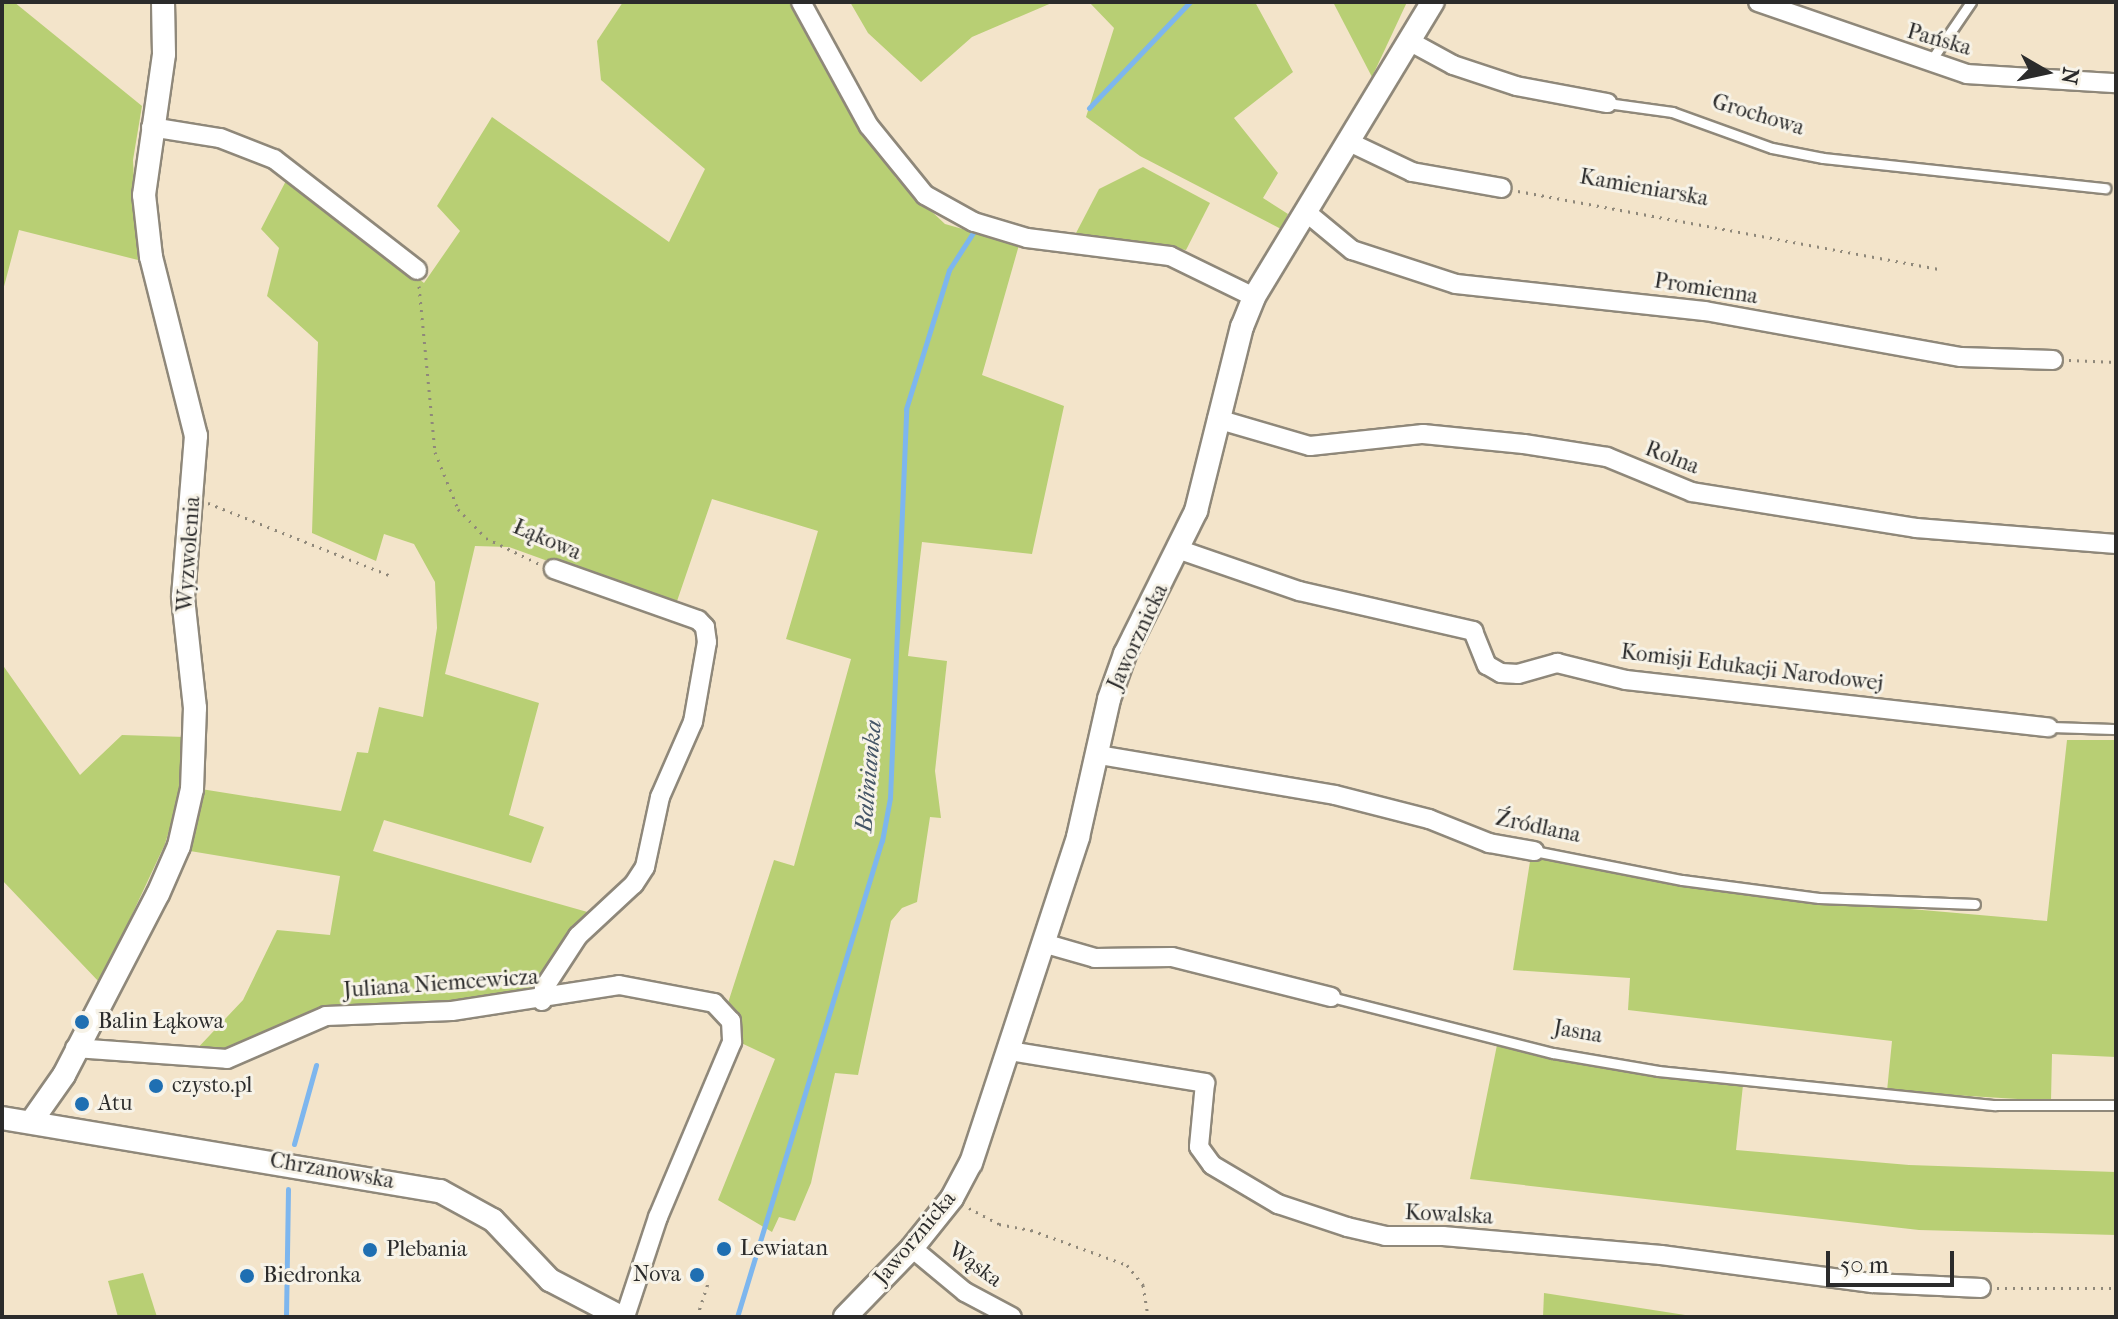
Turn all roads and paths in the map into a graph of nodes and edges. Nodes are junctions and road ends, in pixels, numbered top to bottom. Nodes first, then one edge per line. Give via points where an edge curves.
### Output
1 (163, 2) edge
2 (801, 2) edge
3 (1433, 2) edge
4 (1758, 2) edge
5 (1971, 2) edge
6 (1409, 41) junction
7 (1928, 65) junction
8 (2116, 83) edge
9 (1607, 103) joint
10 (151, 127) junction
11 (1347, 141) junction
12 (1502, 188) joint
13 (2105, 188) dead end
14 (1306, 212) junction
15 (1939, 269) dead end
16 (417, 270) joint
17 (1254, 297) junction
18 (2053, 360) joint
19 (2116, 362) edge
20 (1217, 419) junction
21 (193, 497) junction
22 (2116, 544) edge
23 (1180, 550) junction
24 (554, 569) joint
25 (389, 575) dead end
26 (2048, 727) joint
27 (2116, 729) edge
28 (1099, 755) junction
29 (1534, 851) joint
30 (1975, 904) dead end
31 (1043, 943) junction
32 (1331, 997) joint
33 (542, 1001) junction
34 (75, 1048) junction
35 (1010, 1051) junction
36 (2116, 1105) edge
37 (2, 1118) edge
38 (31, 1122) junction
39 (952, 1198) junction
40 (912, 1248) junction
41 (708, 1284) dead end
42 (1981, 1288) joint
43 (2116, 1288) edge
44 (623, 1317) edge
45 (697, 1317) edge
46 (845, 1317) edge
47 (1012, 1317) edge
48 (1148, 1317) edge

1 - 10 street, Wyzwolenia via 164,54
2 - 17 street via 887,150 925,195 979,223 1057,243 1170,256
3 - 6 street, Jaworznicka
4 - 7 street, Pańska
5 - 7 lane
6 - 9 street, Grochowa via 1453,65 1516,86
6 - 11 street, Jaworznicka
7 - 8 street, Pańska via 1967,74
9 - 13 lane, Grochowa via 1672,112 1772,148 1823,158
10 - 16 street via 220,138 274,159
10 - 21 street, Wyzwolenia via 146,227 196,436
11 - 12 street via 1412,172
11 - 14 street, Jaworznicka
12 - 15 path, Kamieniarska
14 - 17 street, Jaworznicka
14 - 18 street, Promienna via 1352,250 1456,284 1705,311 1961,357
16 - 24 path, Łąkowa via 435,452 458,509 486,538
17 - 20 street, Jaworznicka
18 - 19 path
20 - 22 street, Rolna via 1310,446 1423,434 1524,444 1607,457 1692,492 1916,528
20 - 23 street, Jaworznicka via 1206,477
21 - 25 path
21 - 34 street, Wyzwolenia via 183,597 196,737 187,816 158,894
23 - 26 street, Komisji Edukacji Narodowej via 1299,591 1473,631 1487,665 1501,673 1557,663 1626,680
23 - 28 street, Jaworznicka via 1125,654
24 - 33 street, Łąkowa via 698,620 707,642 693,722 660,797 645,867 578,936 544,988
26 - 27 lane, Komisji Edukacji Narodowej
28 - 29 street, Źródlana via 1335,795 1429,819 1489,843
28 - 31 street, Jaworznicka
29 - 30 lane, Źródlana via 1682,880 1819,898
31 - 32 street, Jasna via 1095,958 1172,957
31 - 35 street, Jaworznicka
32 - 36 lane, Jasna via 1553,1053 1658,1071 1995,1105
33 - 34 street, Juliana Niemcewicza via 326,1016 227,1059
33 - 44 street, Juliana Niemcewicza via 619,985 714,1003 731,1021 725,1064 658,1217
34 - 38 street, Wyzwolenia via 64,1075
35 - 39 street, Jaworznicka via 971,1163
35 - 42 street, Kowalska via 1205,1083 1199,1147 1212,1165 1278,1204 1347,1227 1385,1236 1458,1237 1872,1283
37 - 38 street, Chrzanowska
38 - 44 street, Chrzanowska via 440,1191 493,1220 550,1280
39 - 40 street, Jaworznicka
39 - 48 path via 999,1224 1031,1230 1127,1265 1143,1285
40 - 46 street, Jaworznicka
40 - 47 street, Wąska via 965,1292
41 - 45 path
42 - 43 path

